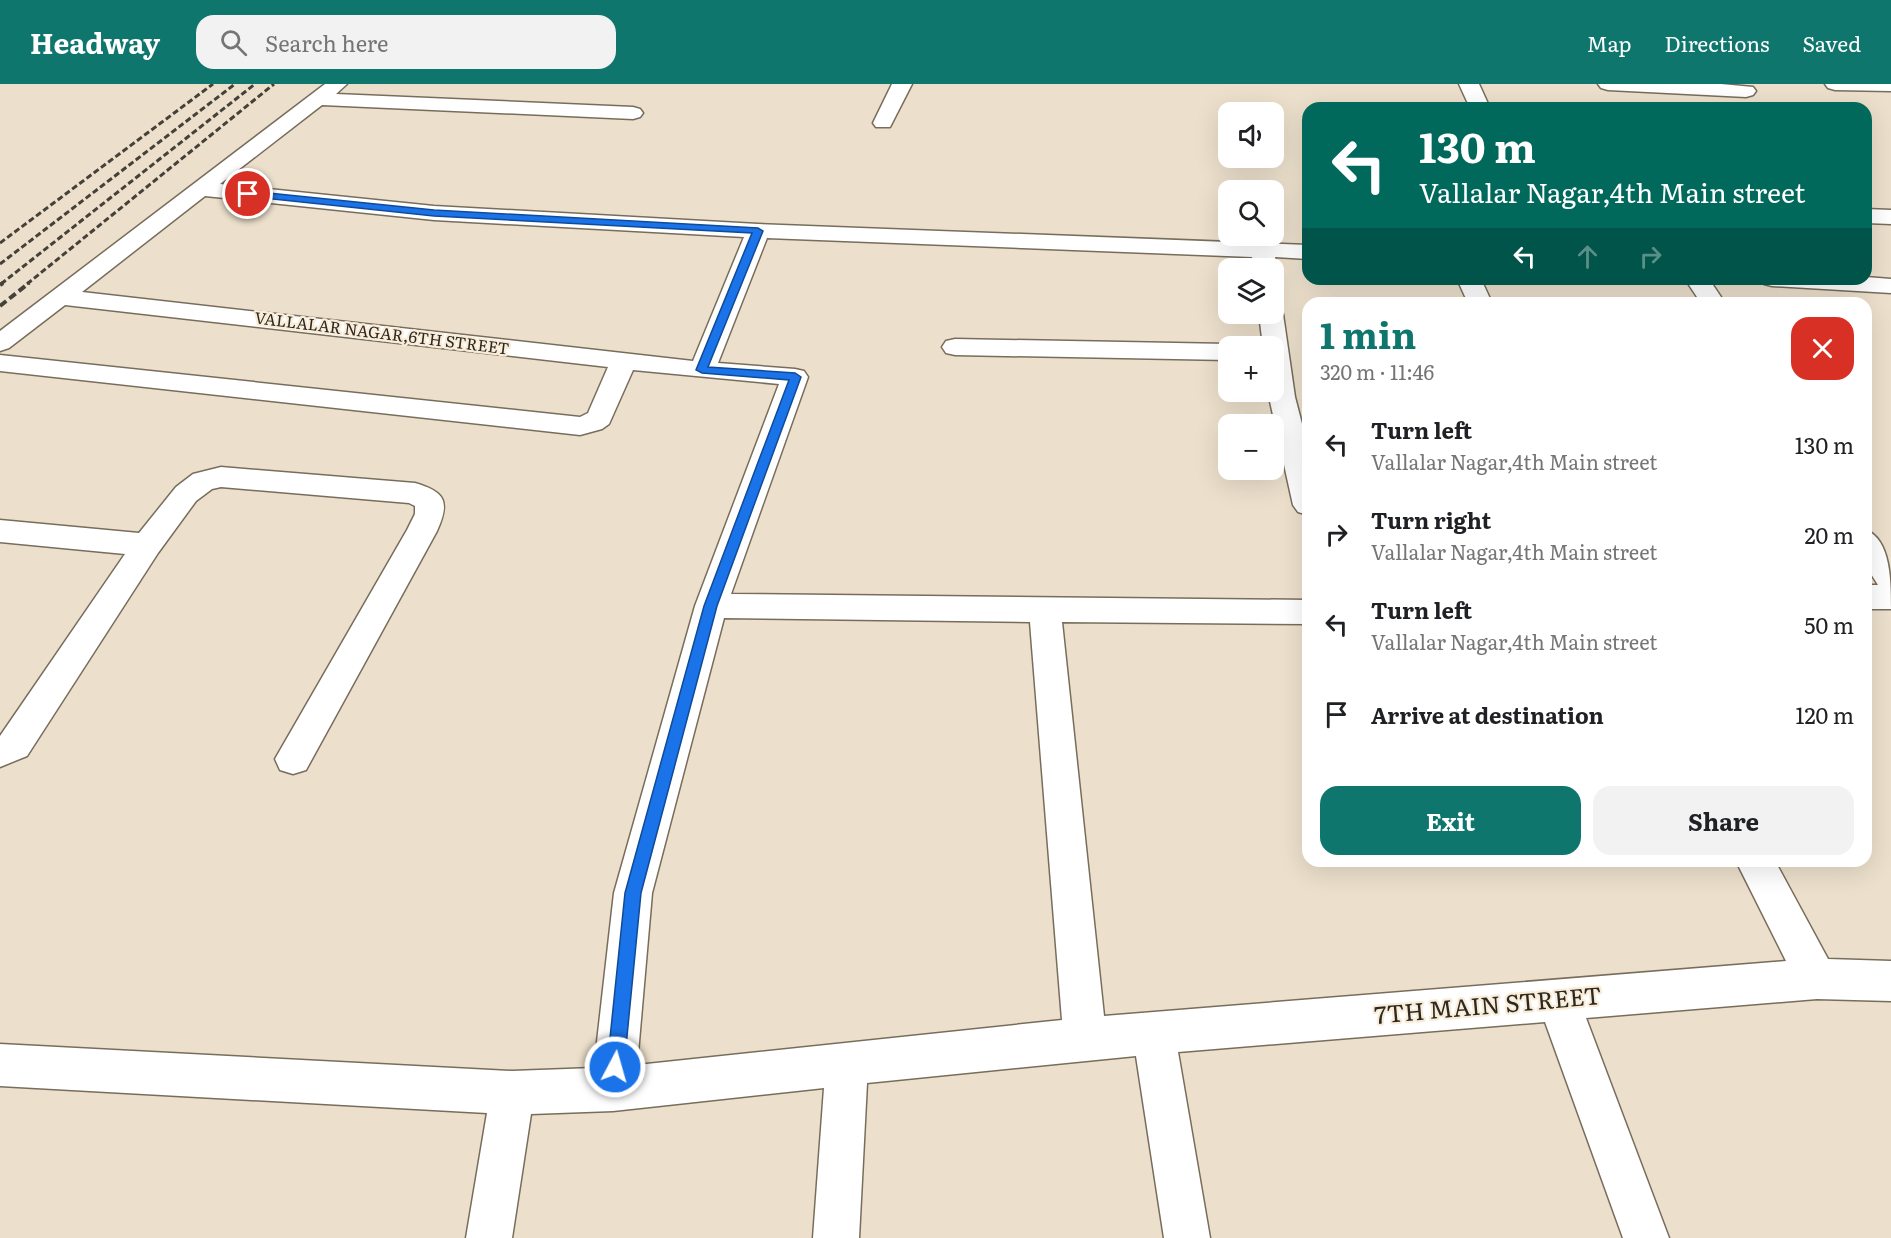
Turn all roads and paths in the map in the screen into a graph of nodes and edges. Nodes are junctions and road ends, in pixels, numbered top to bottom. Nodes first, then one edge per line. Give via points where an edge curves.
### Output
1 (337, 84) edge
2 (902, 84) edge
3 (1469, 84) edge
4 (1608, 84) edge
5 (1835, 84) edge
6 (1891, 85) edge
7 (1743, 88) edge
8 (318, 99) junction
9 (1477, 102) edge
10 (1752, 102) edge
11 (633, 113) dead end
12 (883, 123) dead end
13 (201, 189) junction
14 (1872, 216) edge
15 (1891, 217) edge
16 (758, 231) junction
17 (1302, 253) edge
18 (1246, 258) edge
19 (1270, 258) edge
20 (1872, 285) edge
21 (1891, 286) edge
22 (63, 297) junction
23 (0, 344) edge
24 (955, 348) dead end
25 (1218, 352) edge
26 (624, 361) junction
27 (0, 363) edge
28 (702, 370) junction
29 (1283, 402) edge
30 (1302, 480) edge
31 (0, 531) edge
32 (147, 545) junction
33 (1872, 550) edge
34 (1891, 580) edge
35 (1872, 597) edge
36 (1891, 597) edge
37 (711, 606) junction
38 (1045, 610) junction
39 (1302, 612) edge
40 (0, 752) edge
41 (293, 759) dead end
42 (1758, 867) edge
43 (1817, 979) junction
44 (1891, 981) edge
45 (1558, 1000) junction
46 (1154, 1034) junction
47 (1084, 1039) junction
48 (847, 1064) junction
49 (0, 1065) edge
50 (613, 1089) junction
51 (512, 1093) junction
52 (489, 1238) edge
53 (836, 1238) edge
54 (1187, 1238) edge
55 (1646, 1238) edge

1 - 8 street
2 - 12 street
3 - 9 street
4 - 7 street
5 - 6 street
7 - 10 street
8 - 11 street
8 - 13 street
13 - 16 street via 434,213
13 - 22 street
14 - 15 street
16 - 18 street
16 - 28 street
17 - 19 street
20 - 21 street
22 - 23 street
22 - 26 street, VALLALAR NAGAR,6TH STREET
24 - 25 street
26 - 27 street via 599,418 580,426
26 - 28 street, VALLALAR NAGAR,6TH STREET
28 - 37 street, VALLALAR NAGAR,6TH STREET via 795,377
29 - 30 street
31 - 32 street
32 - 40 street via 15,745
32 - 41 street via 186,494 203,481 221,477 415,493 430,501 430,514 422,531
33 - 34 street
35 - 36 street
37 - 38 street
37 - 50 street via 633,893
38 - 39 street
38 - 47 street
42 - 43 street
43 - 44 street, 7TH MAIN STREET
43 - 45 street, 7TH MAIN STREET
45 - 46 street, 7TH MAIN STREET
45 - 55 street
46 - 47 street, 7TH MAIN STREET
46 - 54 street
47 - 48 street, 7TH MAIN STREET
48 - 50 street, 7TH MAIN STREET
48 - 53 street
49 - 51 street, 7TH MAIN STREET
50 - 51 street, 7TH MAIN STREET
51 - 52 street

